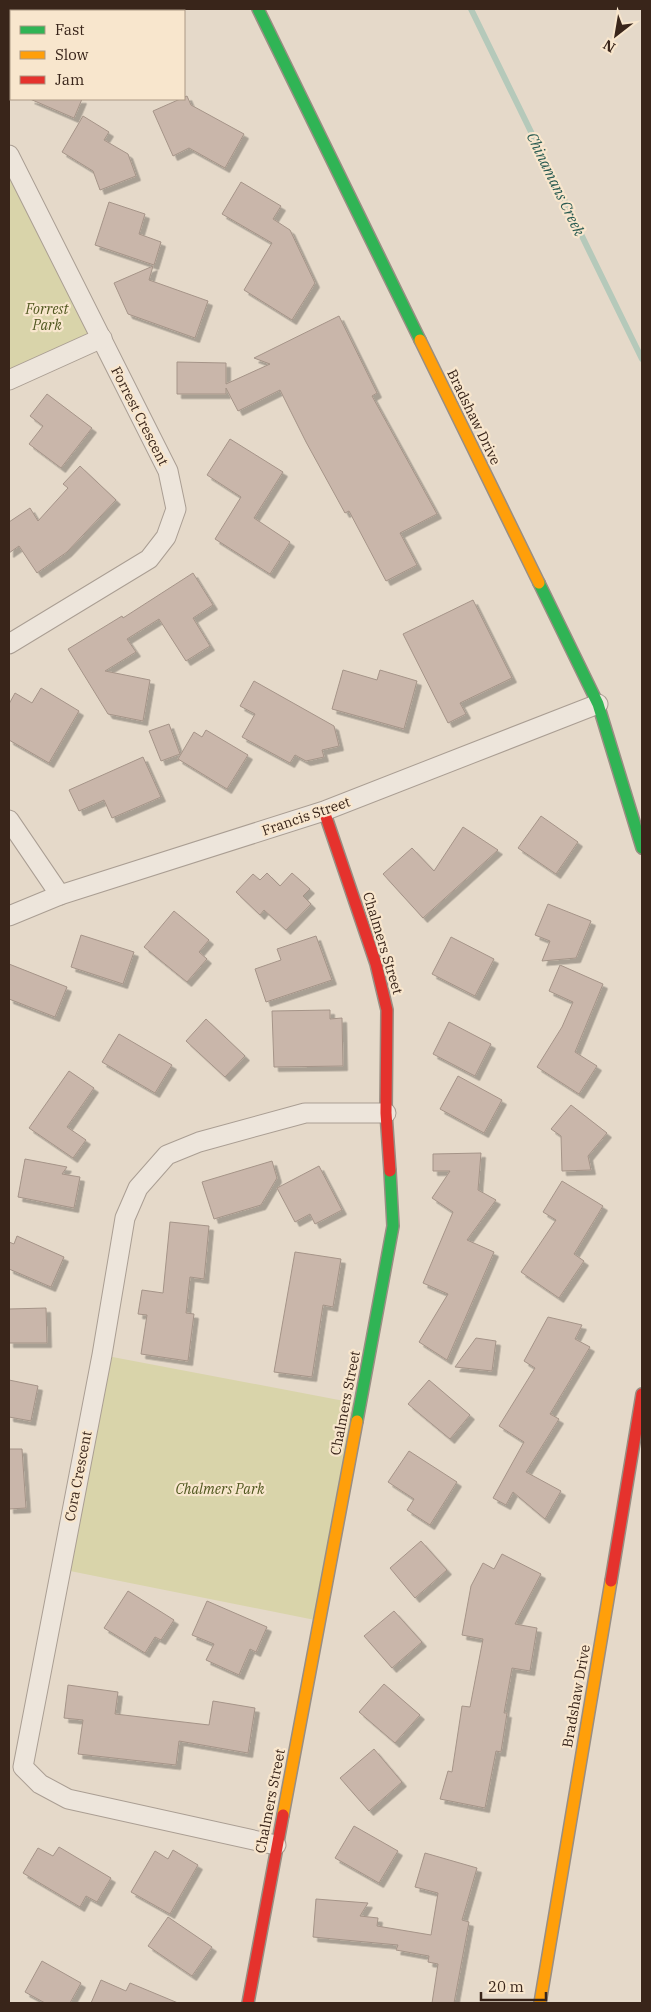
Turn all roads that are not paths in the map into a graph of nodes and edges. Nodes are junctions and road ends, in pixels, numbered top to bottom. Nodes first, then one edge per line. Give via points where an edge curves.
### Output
1 (258, 9) edge
2 (9, 155) edge
3 (102, 338) junction
4 (9, 380) edge
5 (9, 644) edge
6 (598, 704) junction
7 (324, 811) junction
8 (9, 820) edge
9 (642, 848) edge
10 (60, 895) junction
11 (9, 916) edge
12 (386, 1113) junction
13 (642, 1394) edge
14 (276, 1845) junction
15 (248, 2003) edge
16 (540, 2003) edge

1 - 6 street, Bradshaw Drive
2 - 3 street, Forrest Crescent
3 - 4 street
3 - 5 street, Forrest Crescent via 168,470 176,510 166,536 149,559
6 - 7 street, Francis Street
6 - 9 street, Bradshaw Drive
7 - 10 street, Francis Street
7 - 12 street, Chalmers Street via 376,964 387,1010
8 - 10 street
10 - 11 street, Francis Street
12 - 14 street, Chalmers Street via 393,1226
12 - 14 street, Cora Crescent via 305,1113 199,1142 167,1155 138,1188 125,1218 23,1767 40,1784 68,1799
13 - 16 street, Bradshaw Drive
14 - 15 street, Chalmers Street

